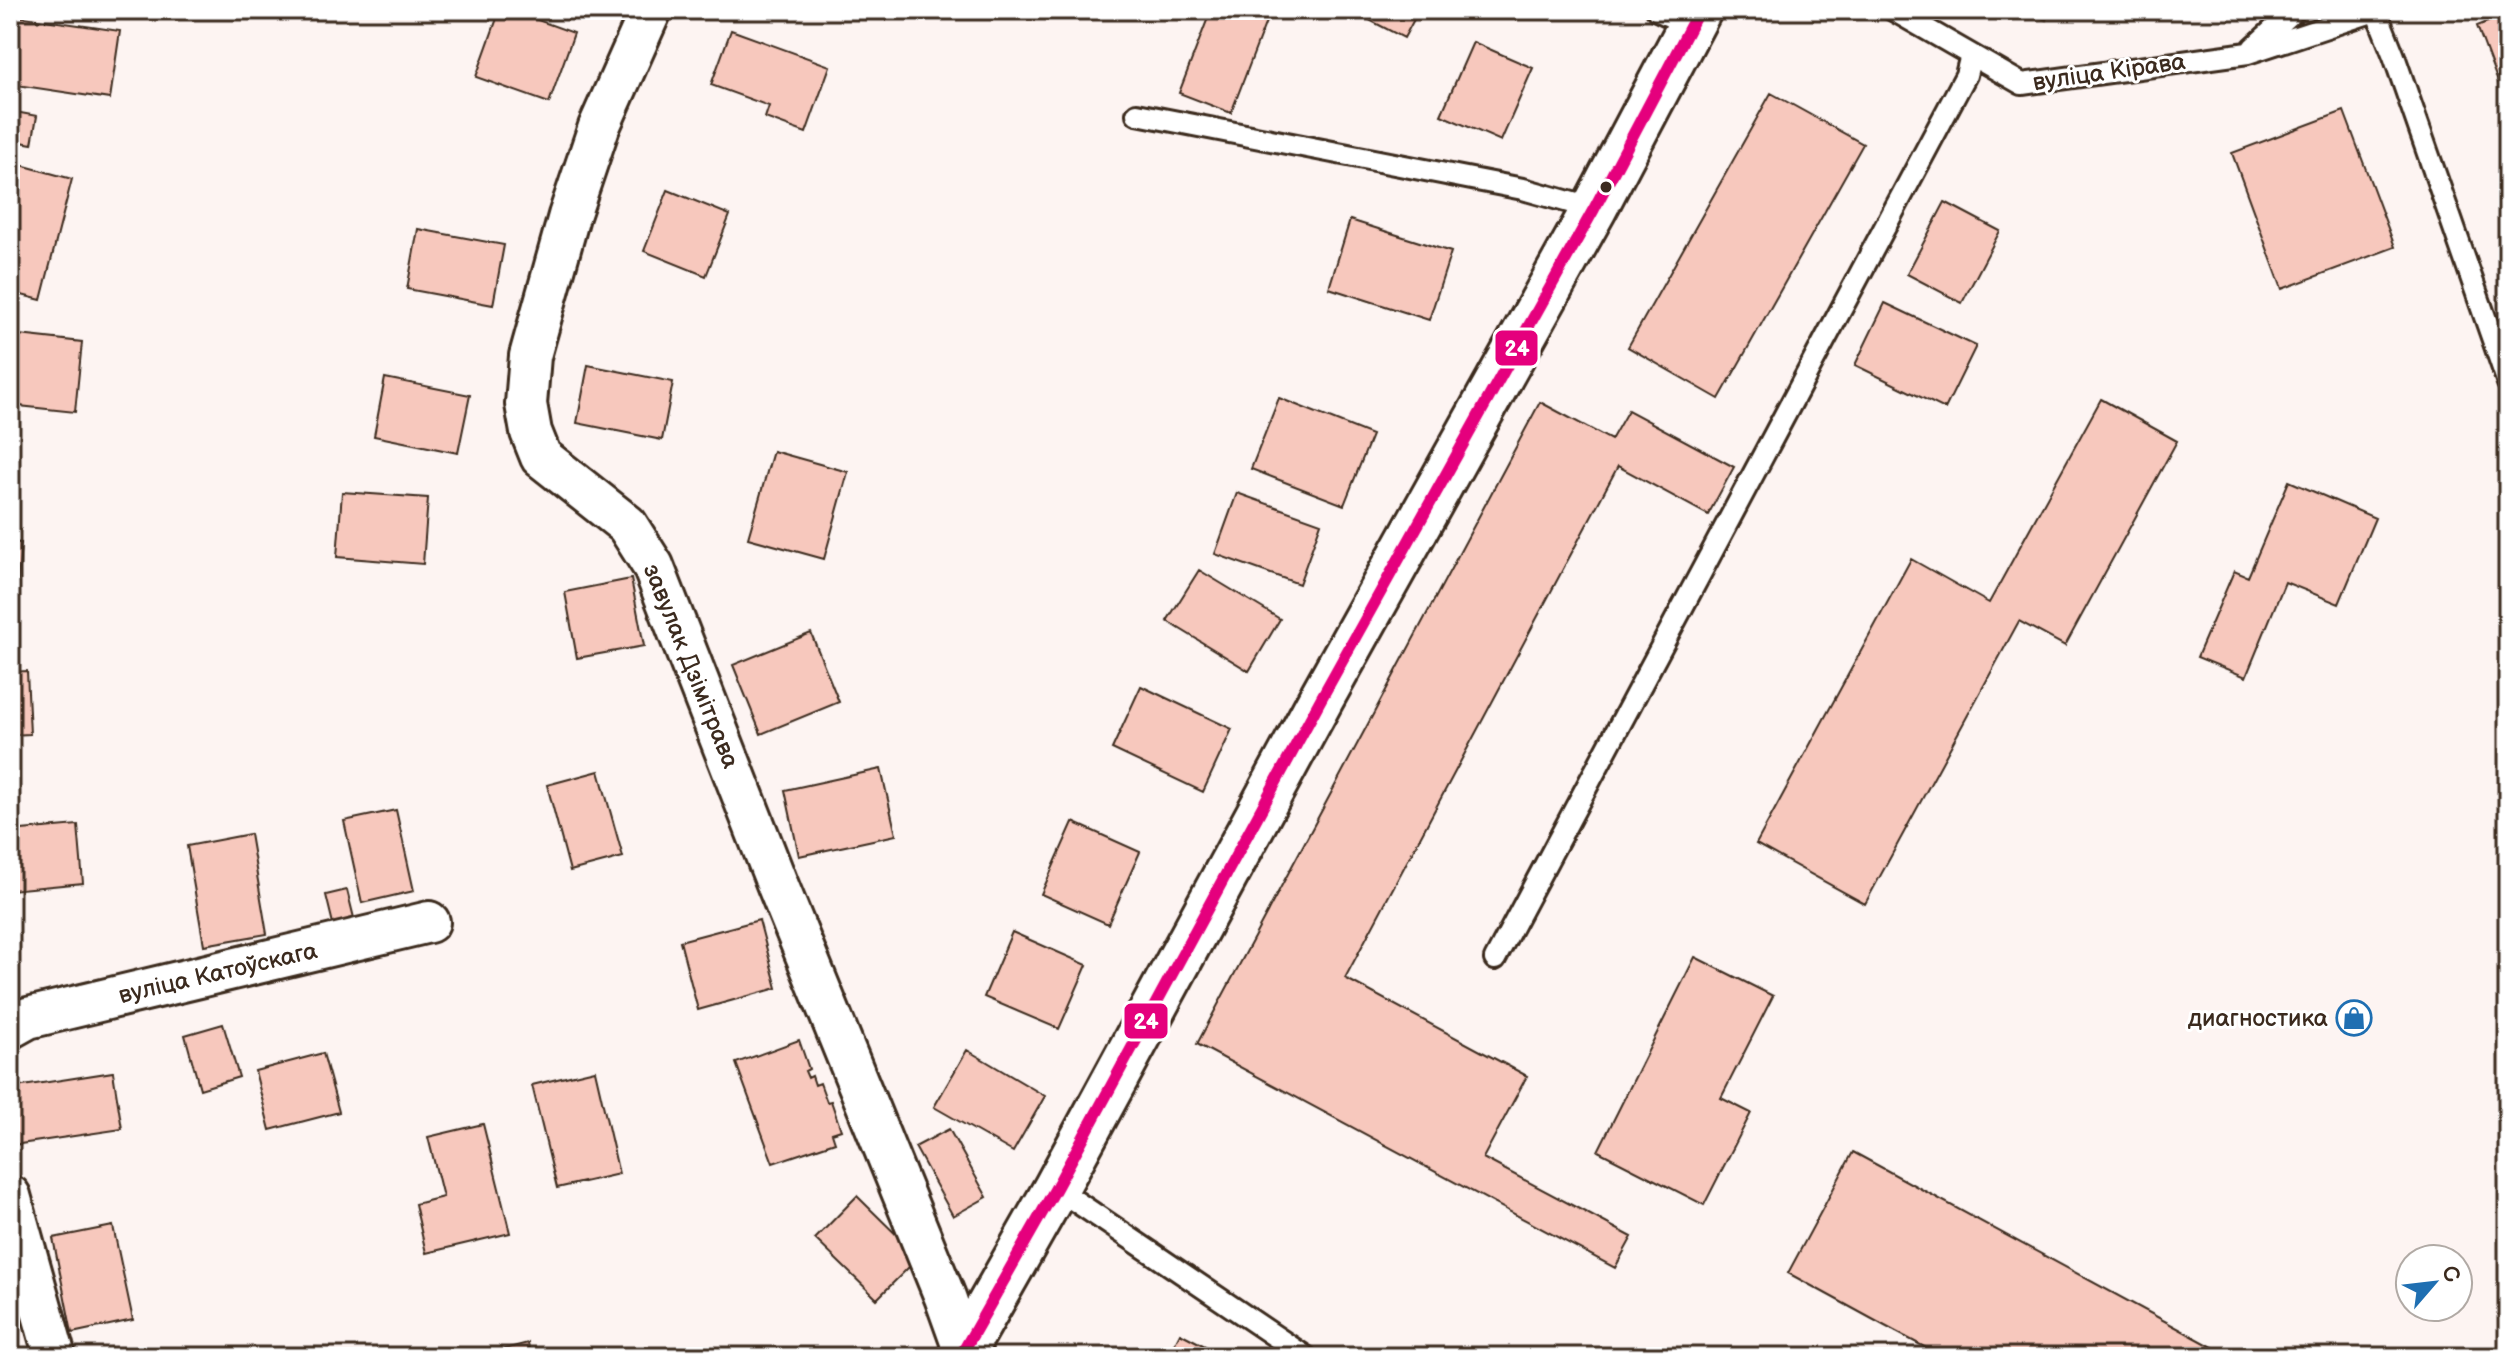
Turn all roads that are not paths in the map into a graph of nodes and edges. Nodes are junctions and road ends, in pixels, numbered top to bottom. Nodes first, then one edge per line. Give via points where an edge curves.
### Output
1 (651, 10) edge
2 (1893, 10) edge
3 (2295, 10) edge
4 (2377, 10) edge
5 (1682, 15) edge
6 (2248, 53) junction
7 (1971, 55) junction
8 (1137, 114) dead end
9 (1594, 209) junction
10 (2508, 383) edge
11 (429, 922) dead end
12 (1495, 959) dead end
13 (10, 1028) edge
14 (1056, 1188) junction
15 (10, 1196) edge
16 (962, 1353) edge
17 (55, 1357) edge
18 (1306, 1357) edge

1 - 16 street, завулак Дзімітрава via 599,127 544,301 530,356 526,404 531,432 541,457 627,525 653,566 939,1282
2 - 7 lane, вуліца Кірава
3 - 6 lane
4 - 6 lane, вуліца Кірава
4 - 10 lane
5 - 9 main road
6 - 7 lane, вуліца Кірава via 2022,84
7 - 12 lane via 1966,75
8 - 9 lane via 1523,189
9 - 14 main road
11 - 13 street, вуліца Катоўскага via 28,1018
14 - 16 main road
14 - 18 lane
15 - 17 street

